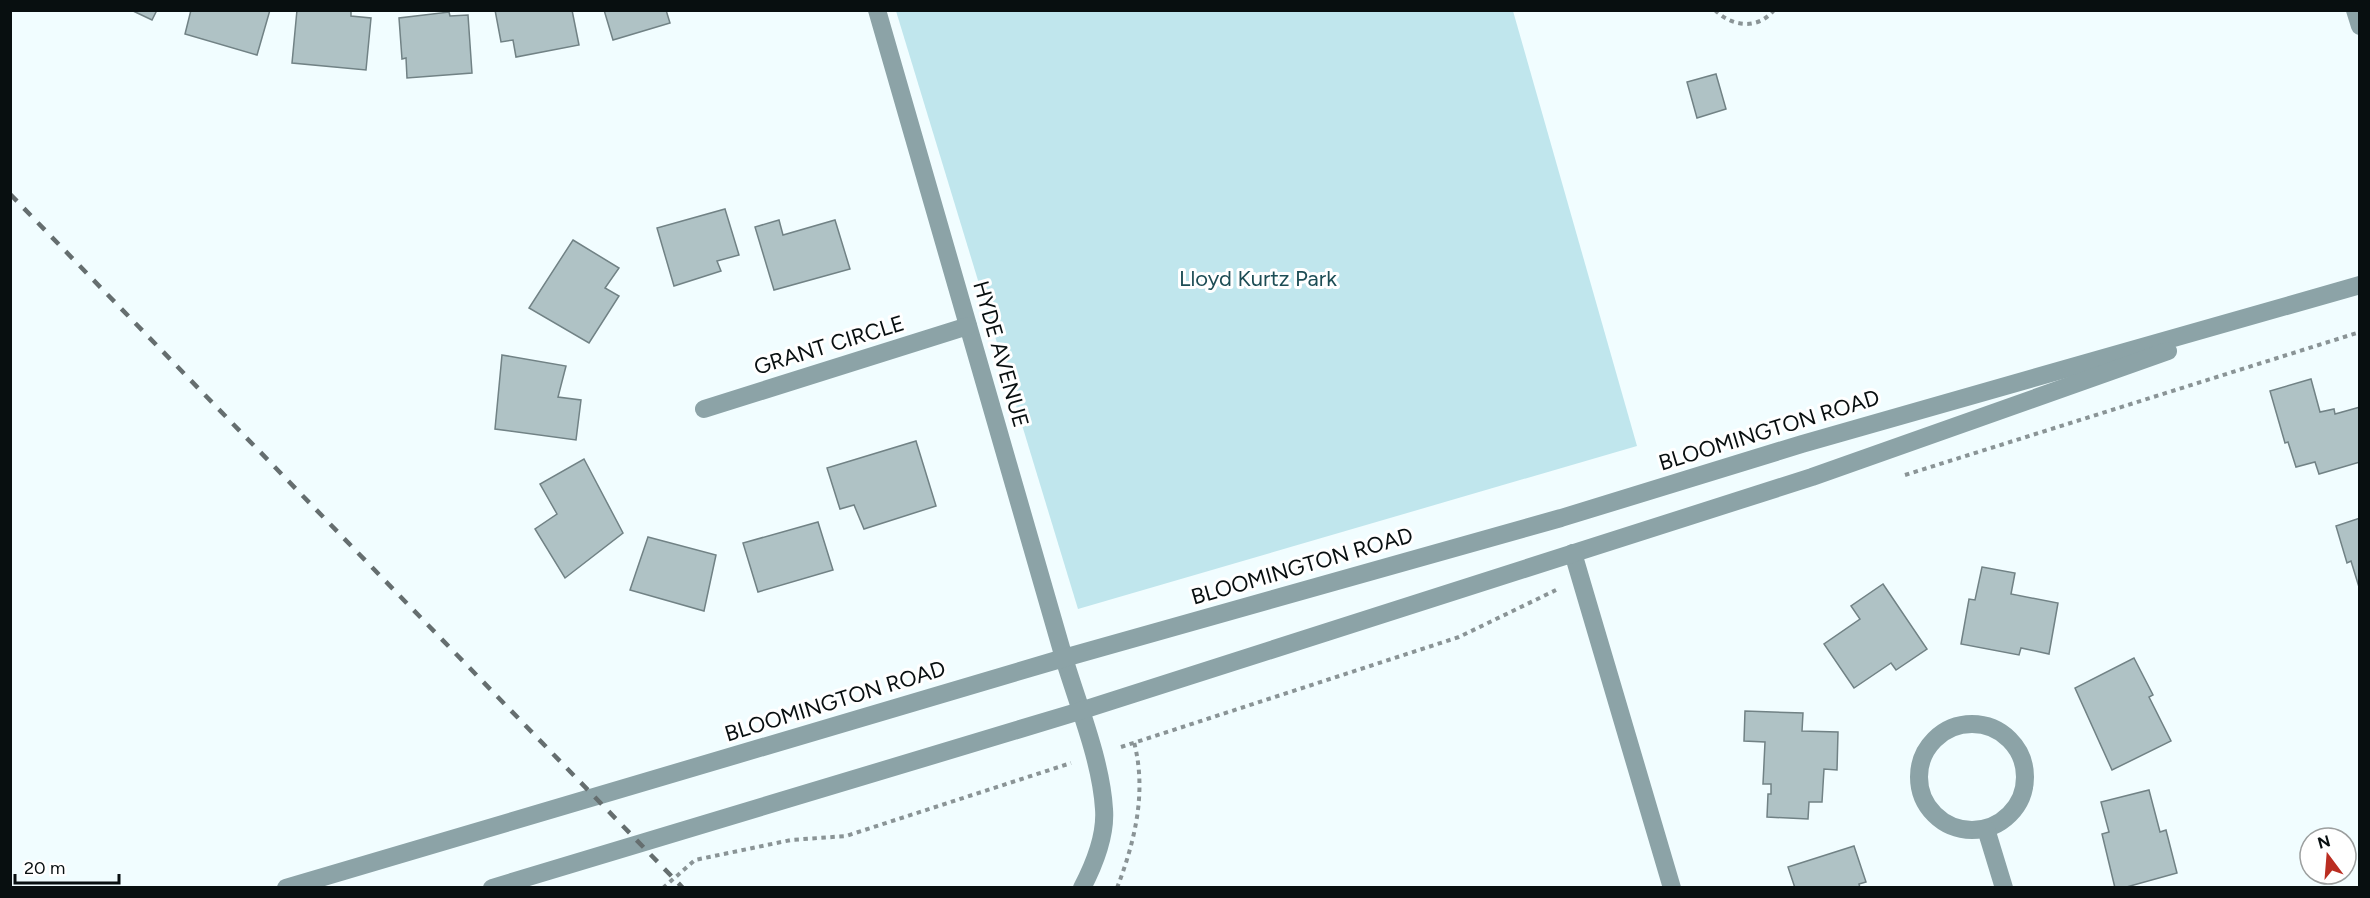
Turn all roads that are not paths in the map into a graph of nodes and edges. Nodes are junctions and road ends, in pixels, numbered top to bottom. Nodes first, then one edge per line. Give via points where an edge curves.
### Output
1 (877, 10) edge
2 (2355, 10) edge
3 (2360, 26) edge
4 (2360, 285) edge
5 (2332, 293) junction
6 (968, 326) junction
7 (704, 409) dead end
8 (1573, 553) junction
9 (1064, 658) junction
10 (1080, 711) junction
11 (1986, 828) junction
12 (286, 888) edge
13 (492, 888) edge
14 (1082, 888) edge
15 (1672, 888) edge
16 (2004, 888) edge

1 - 6 street, HYDE AVENUE
2 - 3 street
4 - 5 street, BLOOMINGTON ROAD
5 - 8 street, BLOOMINGTON ROAD via 1812,477
5 - 9 street, BLOOMINGTON ROAD
6 - 7 street, GRANT CIRCLE
6 - 9 street, HYDE AVENUE
8 - 10 street, BLOOMINGTON ROAD
8 - 15 street
9 - 10 street, HYDE AVENUE
9 - 12 street, BLOOMINGTON ROAD
10 - 13 street, BLOOMINGTON ROAD
10 - 14 street, HYDE AVENUE via 1094,756 1104,810 1101,835
11 - 11 street via 2001,822 2022,796 2023,763 2016,748 1998,731 1974,724 1957,726 1940,734 1927,747 1918,783 1923,801 1934,816 1950,826 1968,831
11 - 16 street

